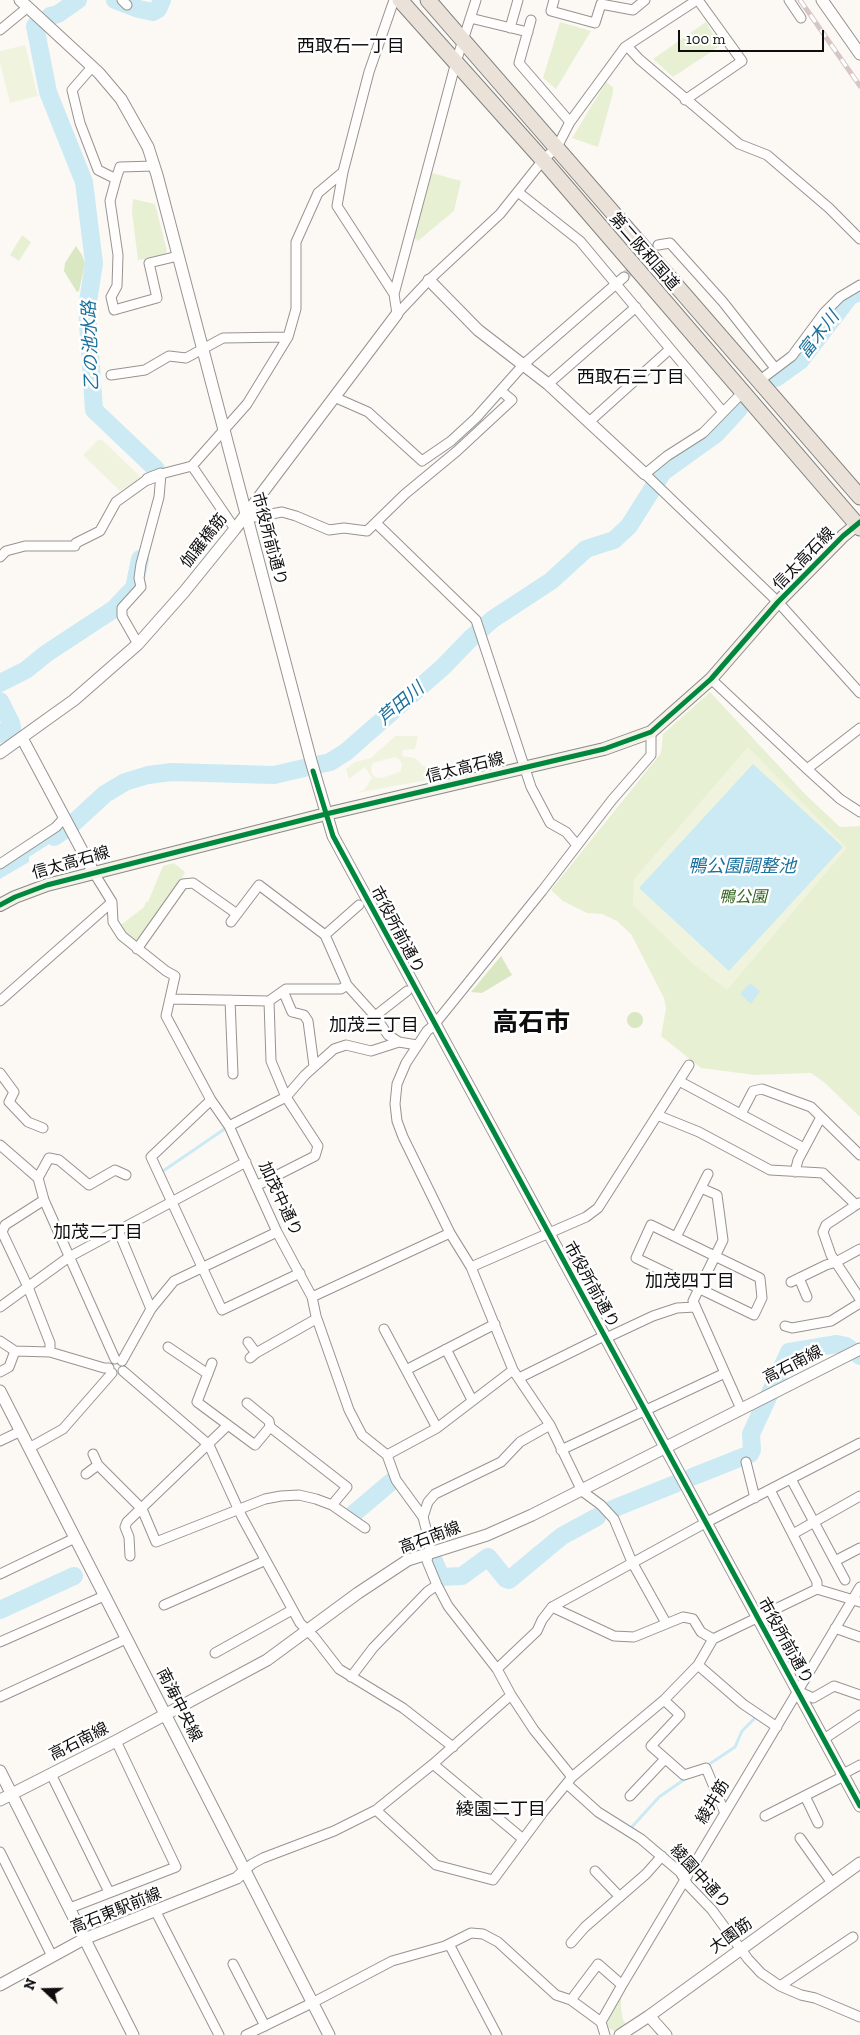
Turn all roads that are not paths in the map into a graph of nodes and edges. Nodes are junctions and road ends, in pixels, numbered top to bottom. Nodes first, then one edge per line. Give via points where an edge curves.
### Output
1 (394, 0) edge
2 (400, 0) edge
3 (428, 0) edge
4 (476, 0) edge
5 (518, 0) edge
6 (554, 0) edge
7 (645, 0) edge
8 (697, 0) edge
9 (789, 0) edge
10 (822, 0) edge
11 (24, 4) edge
12 (470, 18) junction
13 (801, 18) dead end
14 (531, 20) dead end
15 (510, 28) junction
16 (0, 30) edge
17 (528, 32) junction
18 (464, 41) junction
19 (627, 46) junction
20 (860, 54) edge
21 (456, 62) junction
22 (92, 67) junction
23 (686, 100) junction
24 (570, 122) junction
25 (557, 147) junction
26 (542, 160) junction
27 (154, 166) junction
28 (344, 172) junction
29 (116, 179) junction
30 (518, 192) junction
31 (860, 239) edge
32 (658, 245) dead end
33 (178, 256) junction
34 (624, 277) tunnel mouth
35 (429, 280) junction
36 (617, 283) junction
37 (860, 285) edge
38 (394, 294) junction
39 (636, 307) junction
40 (397, 314) junction
41 (288, 337) junction
42 (202, 349) junction
43 (670, 349) junction
44 (524, 364) junction
45 (776, 368) junction
46 (111, 375) dead end
47 (759, 381) junction
48 (548, 384) junction
49 (501, 391) junction
50 (743, 392) junction
51 (334, 397) junction
52 (723, 412) junction
53 (589, 422) junction
54 (223, 429) junction
55 (192, 466) junction
56 (162, 474) junction
57 (649, 477) junction
58 (148, 479) joint
59 (860, 497) edge
60 (246, 512) junction
61 (376, 523) junction
62 (859, 525) edge
63 (235, 529) junction
64 (0, 557) edge
65 (778, 602) junction
66 (138, 644) junction
67 (711, 679) junction
68 (860, 693) edge
69 (860, 728) edge
70 (651, 732) junction
71 (22, 738) junction
72 (0, 753) edge
73 (524, 767) junction
74 (807, 769) junction
75 (860, 812) edge
76 (326, 814) junction
77 (68, 823) junction
78 (577, 845) junction
79 (0, 864) edge
80 (94, 872) junction
81 (112, 902) junction
82 (0, 905) edge
83 (359, 905) dead end
84 (325, 935) junction
85 (137, 948) junction
86 (347, 985) junction
87 (283, 991) junction
88 (407, 991) dead end
89 (171, 999) junction
90 (230, 1000) junction
91 (269, 1000) junction
92 (0, 1001) edge
93 (374, 1016) junction
94 (434, 1025) junction
95 (399, 1042) junction
96 (417, 1045) junction
97 (689, 1065) dead end
98 (314, 1066) junction
99 (0, 1073) edge
100 (233, 1074) dead end
101 (679, 1081) junction
102 (286, 1097) junction
103 (211, 1100) junction
104 (741, 1114) junction
105 (657, 1115) junction
106 (821, 1117) junction
107 (229, 1126) junction
108 (43, 1128) dead end
109 (0, 1145) edge
110 (804, 1148) junction
111 (860, 1155) edge
112 (246, 1162) junction
113 (795, 1172) junction
114 (708, 1174) dead end
115 (126, 1175) dead end
116 (38, 1178) junction
117 (256, 1186) junction
118 (701, 1188) junction
119 (44, 1200) junction
120 (172, 1201) junction
121 (858, 1203) edge
122 (118, 1230) junction
123 (277, 1232) junction
124 (548, 1232) junction
125 (450, 1233) junction
126 (676, 1237) junction
127 (860, 1249) edge
128 (715, 1256) junction
129 (69, 1257) junction
130 (836, 1262) junction
131 (201, 1267) junction
132 (471, 1267) junction
133 (300, 1273) junction
134 (28, 1287) junction
135 (699, 1288) junction
136 (312, 1297) junction
137 (808, 1297) dead end
138 (860, 1299) edge
139 (860, 1303) edge
140 (695, 1307) junction
141 (0, 1308) edge
142 (152, 1309) junction
143 (316, 1319) junction
144 (495, 1324) junction
145 (785, 1326) dead end
146 (384, 1329) dead end
147 (605, 1337) junction
148 (0, 1341) edge
149 (248, 1342) dead end
150 (168, 1347) dead end
151 (446, 1349) junction
152 (15, 1351) junction
153 (857, 1351) edge
154 (50, 1352) junction
155 (118, 1360) junction
156 (212, 1363) dead end
157 (111, 1370) junction
158 (406, 1370) junction
159 (0, 1372) edge
160 (123, 1372) junction
161 (725, 1372) junction
162 (208, 1374) junction
163 (516, 1374) junction
164 (0, 1391) edge
165 (472, 1400) junction
166 (247, 1403) dead end
167 (741, 1409) junction
168 (644, 1410) junction
169 (228, 1425) junction
170 (550, 1425) junction
171 (270, 1427) junction
172 (436, 1428) junction
173 (21, 1431) junction
174 (0, 1441) edge
175 (860, 1443) edge
176 (209, 1445) junction
177 (666, 1447) junction
178 (29, 1448) junction
179 (560, 1450) junction
180 (93, 1454) dead end
181 (387, 1455) junction
182 (746, 1462) dead end
183 (98, 1465) junction
184 (86, 1474) dead end
185 (791, 1479) junction
186 (770, 1490) junction
187 (582, 1491) junction
188 (860, 1496) edge
189 (755, 1498) junction
190 (332, 1505) junction
191 (142, 1509) junction
192 (239, 1510) junction
193 (423, 1517) junction
194 (707, 1522) junction
195 (814, 1522) junction
196 (366, 1528) dead end
197 (793, 1534) junction
198 (75, 1538) junction
199 (860, 1548) edge
200 (428, 1554) junction
201 (130, 1556) dead end
202 (264, 1561) junction
203 (835, 1561) junction
204 (632, 1562) junction
205 (0, 1574) edge
206 (845, 1580) dead end
207 (437, 1585) junction
208 (860, 1587) edge
209 (817, 1589) junction
210 (104, 1596) junction
211 (856, 1600) edge
212 (164, 1605) dead end
213 (552, 1607) junction
214 (292, 1610) junction
215 (759, 1618) junction
216 (666, 1623) junction
217 (836, 1628) junction
218 (307, 1631) junction
219 (860, 1637) edge
220 (126, 1639) junction
221 (713, 1639) junction
222 (0, 1642) edge
223 (215, 1653) dead end
224 (698, 1665) junction
225 (497, 1669) junction
226 (351, 1677) junction
227 (798, 1691) junction
228 (511, 1695) junction
229 (860, 1695) edge
230 (0, 1697) edge
231 (664, 1700) junction
232 (165, 1714) junction
233 (860, 1715) edge
234 (777, 1727) junction
235 (824, 1739) junction
236 (116, 1741) junction
237 (454, 1747) junction
238 (666, 1759) junction
239 (433, 1764) junction
240 (860, 1765) edge
241 (0, 1771) edge
242 (51, 1774) junction
243 (843, 1774) junction
244 (570, 1780) junction
245 (12, 1794) junction
246 (857, 1794) edge
247 (630, 1796) dead end
248 (805, 1796) junction
249 (0, 1800) edge
250 (860, 1806) edge
251 (376, 1810) junction
252 (724, 1811) junction
253 (765, 1816) dead end
254 (818, 1823) dead end
255 (523, 1838) junction
256 (800, 1838) dead end
257 (0, 1852) edge
258 (662, 1856) junction
259 (860, 1863) edge
260 (245, 1870) junction
261 (594, 1871) dead end
262 (684, 1878) junction
263 (832, 1883) junction
264 (109, 1892) junction
265 (620, 1897) junction
266 (70, 1908) junction
267 (156, 1912) junction
268 (853, 1937) dead end
269 (84, 1939) junction
270 (571, 1943) dead end
271 (448, 1944) junction
272 (741, 1949) junction
273 (52, 1956) junction
274 (233, 1964) dead end
275 (0, 1983) edge
276 (622, 1985) junction
277 (780, 1986) junction
278 (570, 2000) junction
279 (312, 2003) junction
280 (649, 2016) junction
281 (860, 2017) edge
282 (601, 2022) junction
283 (265, 2026) junction
284 (134, 2035) edge
285 (219, 2035) edge
286 (246, 2035) edge
287 (329, 2035) edge
288 (497, 2035) edge
289 (605, 2035) edge
290 (620, 2035) edge
291 (666, 2035) edge

1 - 28 street via 370,72
2 - 21 highway, 第二阪和国道
3 - 18 highway, 第二阪和国道
4 - 12 street
5 - 15 street
6 - 7 street via 551,11 595,24 601,4 633,10
8 - 19 street
8 - 23 street via 742,62
9 - 13 street
10 - 20 street
11 - 16 street
11 - 22 street, 市役所前通り
12 - 15 street
12 - 18 street
14 - 17 street
15 - 17 street
17 - 24 street via 519,63
18 - 21 street
18 - 25 highway, 第二阪和国道
19 - 23 street
19 - 24 street
21 - 26 highway, 第二阪和国道
21 - 38 street
22 - 27 street, 市役所前通り via 121,99 148,147
22 - 29 street via 72,90 80,123 98,170
23 - 31 street via 738,144 767,155
24 - 25 street
25 - 26 street
25 - 47 highway, 第二阪和国道
26 - 30 street
26 - 50 highway, 第二阪和国道
27 - 29 street via 120,168
27 - 33 street, 市役所前通り
28 - 38 street via 338,206
28 - 41 street via 318,193 296,242 296,309
29 - 33 street via 110,201 118,255 117,286 110,297 114,310 157,298 149,263
30 - 35 street via 500,214
30 - 36 street via 580,241
32 - 45 street via 670,242
33 - 42 street, 市役所前通り
34 - 36 street
35 - 40 street
35 - 44 street via 491,341
36 - 39 street
36 - 44 street
37 - 45 street via 840,297 792,356
38 - 40 street
39 - 43 street
39 - 48 street
40 - 51 street, 伽羅橋筋
41 - 42 street via 222,338
41 - 54 street via 248,404
42 - 46 street via 186,358 169,356 144,370
42 - 54 street, 市役所前通り
43 - 52 street
43 - 53 street
44 - 48 street
44 - 49 street
45 - 47 street
47 - 59 highway, 第二阪和国道
48 - 53 street
49 - 51 street via 451,441 422,462 368,412
49 - 61 street via 512,400
50 - 52 street
50 - 62 highway, 第二阪和国道
51 - 60 street, 伽羅橋筋
52 - 57 street via 703,433 667,456
53 - 57 street
54 - 55 street
54 - 60 street, 市役所前通り
55 - 56 street
55 - 63 street
56 - 58 street
56 - 66 street via 159,498 141,564 141,587 122,608 122,616
57 - 65 street
58 - 64 street via 116,502 100,531 75,546 25,546 6,551
60 - 61 street via 255,517 282,512 329,530 367,530
60 - 63 street, 伽羅橋筋
60 - 76 street, 市役所前通り
61 - 73 street via 476,620
62 - 65 main road, 信太高石線 via 843,536
63 - 66 street, 伽羅橋筋
65 - 67 main road, 信太高石線
65 - 68 street
66 - 71 street, 伽羅橋筋 via 74,700
67 - 70 main road, 信太高石線
67 - 74 street
69 - 74 street
70 - 73 main road, 信太高石線 via 604,749
70 - 78 street via 651,754
71 - 72 street, 伽羅橋筋
71 - 77 street
73 - 76 main road, 信太高石線
73 - 78 street via 550,823 566,832
74 - 75 street
76 - 80 main road, 信太高石線
76 - 94 street, 市役所前通り via 333,836
77 - 79 street via 56,827
77 - 80 street
78 - 94 street
80 - 81 street, 加茂中通り
80 - 82 main road, 信太高石線 via 47,885
81 - 85 street, 加茂中通り via 114,922 122,936
81 - 92 street
83 - 84 street
84 - 85 street via 259,885 234,918 194,883 183,884
84 - 86 street
85 - 89 street, 加茂中通り via 175,976
86 - 87 street via 341,989
86 - 93 street
87 - 91 street
87 - 98 street via 292,1012 308,1021
88 - 93 street
89 - 90 street
89 - 103 street, 加茂中通り via 166,1016
90 - 91 street
90 - 100 street
91 - 102 street via 271,1061
93 - 95 street via 388,1035
94 - 96 street
94 - 124 street, 市役所前通り
95 - 96 street
95 - 98 street via 371,1051 346,1045 334,1049
96 - 125 street via 397,1084 395,1104 403,1137
97 - 101 street
98 - 102 street
99 - 108 street via 14,1092 9,1102 28,1122
101 - 104 street
101 - 105 street
102 - 107 street
102 - 117 street via 318,1146 315,1156
103 - 107 street, 加茂中通り
103 - 120 street via 151,1157
104 - 106 street via 752,1093 759,1089 808,1105
104 - 110 street
105 - 113 street via 699,1132 770,1170
105 - 124 street via 598,1208 586,1217
106 - 110 street
106 - 111 street
107 - 112 street, 加茂中通り
109 - 116 street
110 - 113 street
112 - 117 street, 加茂中通り
112 - 120 street
113 - 121 street via 823,1173
114 - 118 street
115 - 116 street via 115,1170 90,1185 59,1160 49,1158
116 - 119 street
117 - 123 street, 加茂中通り
118 - 126 street
118 - 128 street via 717,1195 723,1240
119 - 129 street
119 - 134 street via 5,1225 2,1232
120 - 122 street
120 - 131 street
121 - 130 street via 824,1228 823,1234
122 - 129 street
122 - 142 street
123 - 131 street
123 - 133 street, 加茂中通り
124 - 132 street
124 - 147 street, 市役所前通り
125 - 132 street
125 - 136 street
126 - 128 street
126 - 135 street via 651,1225 636,1258
127 - 130 street
128 - 135 street
128 - 135 street via 760,1278 762,1298 754,1314
129 - 134 street
129 - 155 street
130 - 137 street via 795,1280
130 - 138 street
131 - 133 street via 222,1310
131 - 142 street via 174,1281
132 - 144 street
133 - 136 street, 加茂中通り
134 - 141 street
134 - 154 street via 50,1343
135 - 140 street via 693,1300
136 - 143 street, 加茂中通り
139 - 145 street via 831,1321 792,1328
140 - 147 street via 677,1308
140 - 161 street
142 - 155 street
143 - 149 street via 253,1356
143 - 181 street, 加茂中通り via 349,1410 362,1435
144 - 151 street
144 - 163 street
146 - 158 street
147 - 163 street
147 - 168 street, 市役所前通り
148 - 152 street
150 - 162 street
151 - 158 street
151 - 165 street
152 - 154 street
152 - 159 street via 9,1367
153 - 167 street, 高石南線
154 - 157 street
155 - 157 street via 111,1362
155 - 160 street via 124,1367
156 - 162 street
157 - 160 street via 116,1374
157 - 178 street via 64,1429
158 - 172 street
160 - 176 street
161 - 167 street
161 - 168 street
162 - 169 street via 197,1402
163 - 165 street
163 - 170 street
164 - 173 street, 南海中央線
165 - 172 street
166 - 171 street via 269,1421
167 - 177 street, 高石南線
168 - 177 street, 市役所前通り
168 - 179 street
169 - 171 street via 255,1445
169 - 176 street
170 - 179 street
170 - 193 street via 520,1442 501,1462 435,1494 428,1502
171 - 190 street via 347,1487
172 - 181 street
173 - 174 street
173 - 178 street, 南海中央線
175 - 185 street
176 - 191 street
176 - 192 street
177 - 187 street, 高石南線
177 - 194 street, 市役所前通り
178 - 198 street, 南海中央線
179 - 187 street
180 - 183 street
181 - 193 street via 396,1480
182 - 189 street
183 - 184 street
183 - 191 street
185 - 186 street
185 - 195 street
186 - 189 street
186 - 197 street
187 - 200 street, 高石南線 via 487,1535
187 - 204 street via 614,1519
188 - 195 street
189 - 194 street
190 - 192 street via 299,1495 265,1499
190 - 196 street
191 - 192 street via 156,1542
191 - 201 street via 125,1527
192 - 202 street
193 - 200 street via 430,1544
194 - 204 street
194 - 215 street, 市役所前通り
195 - 197 street
195 - 203 street
197 - 209 street via 817,1582
198 - 205 street
198 - 210 street, 南海中央線
199 - 203 street
200 - 207 street, 綾園中通り via 427,1561
200 - 218 street, 高石南線 via 408,1560 387,1573
202 - 212 street
202 - 214 street
203 - 206 street
204 - 213 street
204 - 216 street
207 - 225 street, 綾園中通り via 448,1606
207 - 226 street via 372,1648
208 - 211 street, 綾井筋
209 - 211 street
209 - 215 street
210 - 220 street, 南海中央線
210 - 222 street
211 - 217 street, 綾井筋
213 - 216 street via 614,1636 634,1636
213 - 225 street via 537,1631
214 - 218 street
214 - 223 street
215 - 221 street
215 - 227 street, 市役所前通り
216 - 221 street via 684,1617 693,1619 701,1632
217 - 219 street
217 - 227 street, 綾井筋
218 - 226 street via 339,1669
218 - 232 street, 高石南線 via 267,1660
220 - 230 street
220 - 232 street, 南海中央線
221 - 224 street
224 - 231 street
224 - 234 street via 743,1704
225 - 228 street, 綾園中通り
226 - 237 street via 402,1708
227 - 229 street via 813,1698 834,1686
227 - 234 street, 綾井筋
227 - 235 street, 市役所前通り
228 - 237 street
228 - 244 street, 綾園中通り
231 - 238 street via 680,1715 651,1746
231 - 244 street
232 - 236 street, 高石南線
232 - 260 street, 南海中央線
233 - 235 street
234 - 252 street, 綾井筋
235 - 243 street, 市役所前通り
236 - 242 street, 高石南線
236 - 264 street via 176,1867
237 - 239 street
238 - 247 street
238 - 252 street via 684,1775 706,1768
239 - 251 street
239 - 255 street
240 - 243 street
241 - 245 street
242 - 245 street, 高石南線
242 - 264 street
243 - 246 street, 市役所前通り
243 - 248 street
244 - 255 street
244 - 258 street, 綾園中通り via 598,1812
245 - 249 street, 高石南線
245 - 266 street
246 - 250 street, 市役所前通り
248 - 253 street
248 - 254 street
251 - 255 street via 436,1865 493,1880
251 - 260 street via 334,1831 263,1858
252 - 262 street, 綾井筋
256 - 263 street
257 - 273 street
258 - 262 street, 綾園中通り
258 - 265 street
259 - 263 street, 大園筋
260 - 267 street, 高石東駅前線 via 237,1878
260 - 279 street, 南海中央線
261 - 265 street
262 - 272 street, 綾園中通り
262 - 276 street, 綾井筋
263 - 272 street, 大園筋
264 - 266 street
265 - 270 street via 604,1905
266 - 269 street
267 - 269 street, 高石東駅前線
267 - 285 street
268 - 277 street
269 - 273 street, 高石東駅前線
269 - 284 street
271 - 278 street via 471,1933 483,1934 498,1942 556,1995
271 - 279 street via 392,1961
271 - 288 street
272 - 277 street, 綾園中通り via 761,1972
272 - 280 street, 大園筋
273 - 275 street, 高石東駅前線
274 - 283 street
276 - 278 street via 598,1964
276 - 282 street, 綾井筋
277 - 281 street, 綾園中通り
278 - 282 street
279 - 283 street
279 - 287 street, 南海中央線
280 - 290 street, 大園筋
280 - 291 street
282 - 289 street
283 - 286 street

